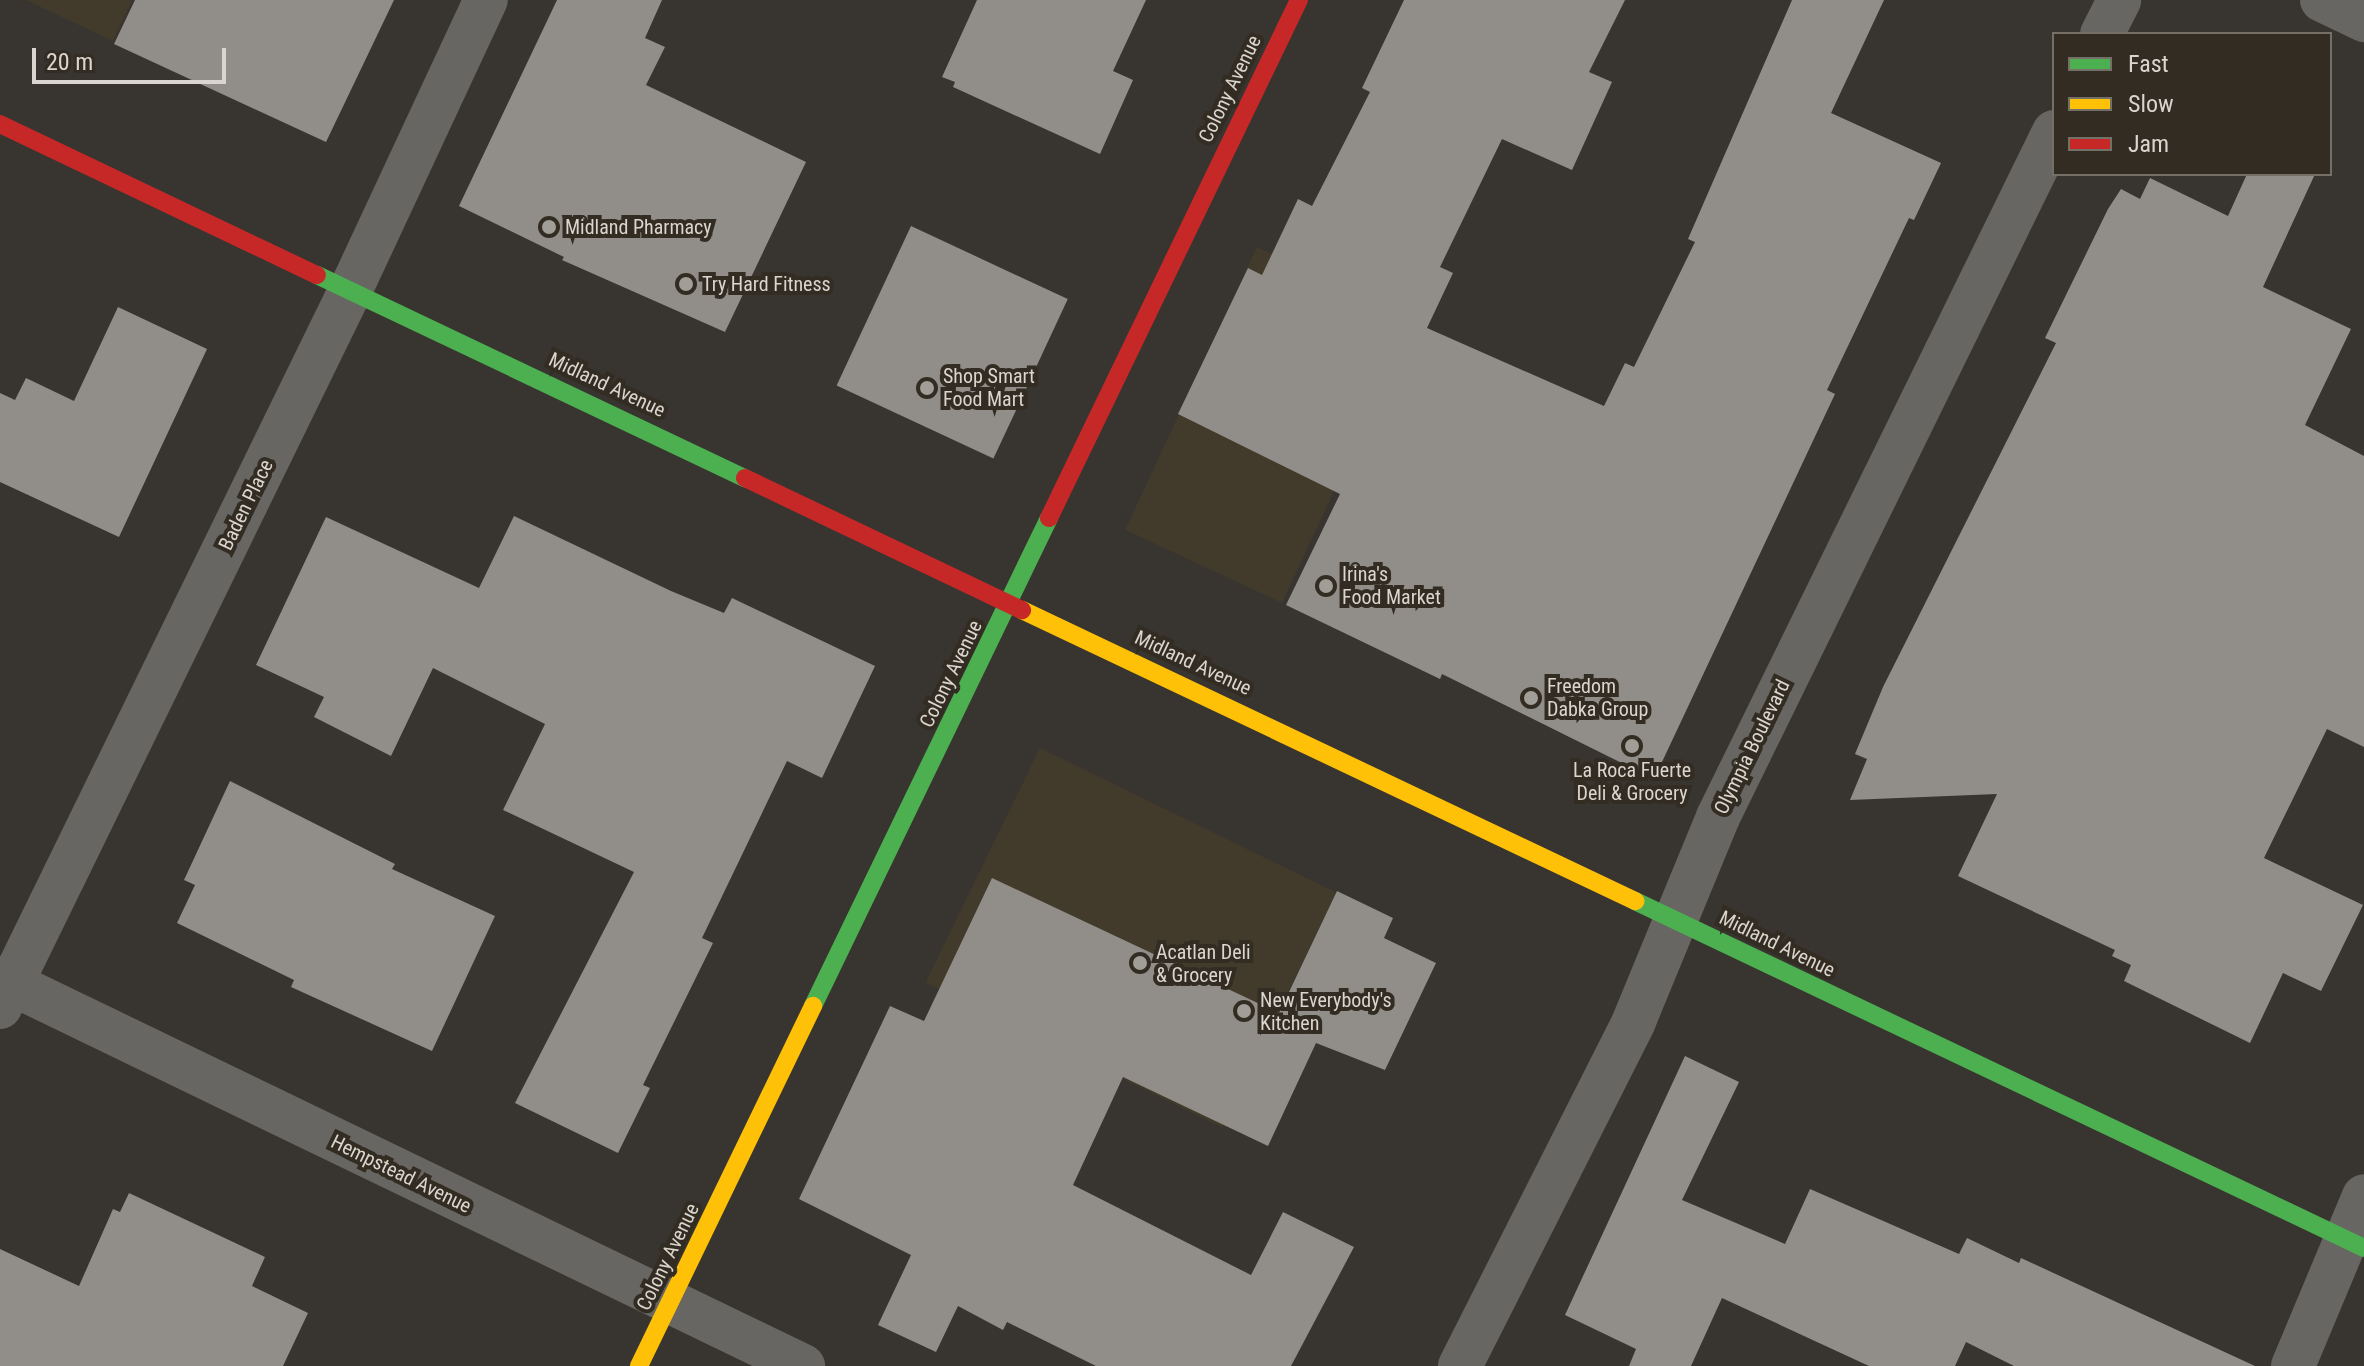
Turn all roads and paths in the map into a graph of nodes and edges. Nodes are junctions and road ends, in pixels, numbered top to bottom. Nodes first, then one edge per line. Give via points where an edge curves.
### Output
1 (486, 0) edge
2 (1299, 0) edge
3 (2119, 0) edge
4 (2322, 0) edge
5 (2364, 20) edge
6 (2103, 32) edge
7 (0, 124) edge
8 (2052, 136) edge
9 (351, 289) junction
10 (1012, 601) junction
11 (1675, 920) junction
12 (4, 989) edge
13 (2364, 1196) edge
14 (2355, 1244) edge
15 (669, 1304) junction
16 (639, 1366) edge
17 (803, 1366) edge
18 (1460, 1366) edge
19 (2293, 1366) edge

1 - 9 street, Baden Place
2 - 10 main road, Colony Avenue
3 - 6 street
4 - 5 street
7 - 9 main road, Midland Avenue
8 - 11 street, Olympia Boulevard via 1735,782
9 - 10 main road, Midland Avenue
9 - 12 street, Baden Place
10 - 11 main road, Midland Avenue
10 - 15 main road, Colony Avenue
11 - 14 main road, Midland Avenue
11 - 18 street, Olympia Boulevard via 1634,1021
12 - 15 street, Hempstead Avenue
13 - 14 street
14 - 19 street
15 - 16 main road, Colony Avenue
15 - 17 street, Hempstead Avenue

